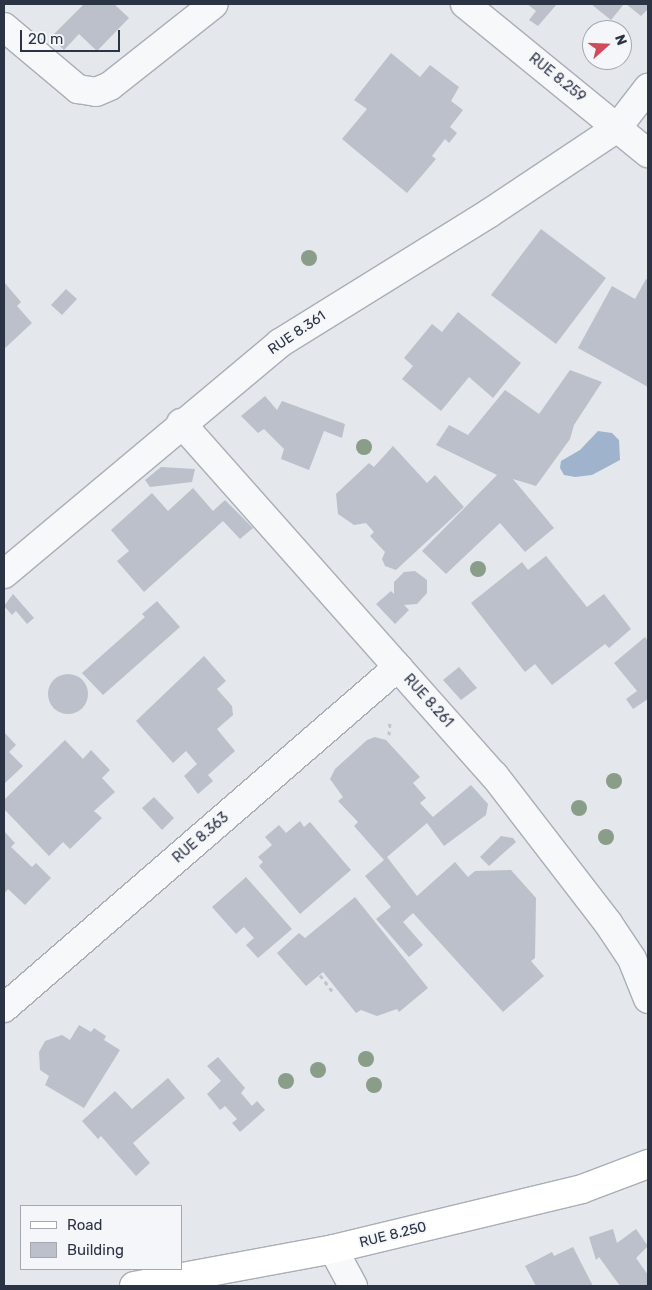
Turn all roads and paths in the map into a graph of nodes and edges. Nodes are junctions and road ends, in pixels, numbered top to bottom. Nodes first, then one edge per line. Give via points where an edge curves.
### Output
1 (214, 4) edge
2 (465, 4) edge
3 (4, 27) edge
4 (648, 88) edge
5 (617, 128) junction
6 (648, 153) edge
7 (182, 423) junction
8 (4, 574) edge
9 (398, 667) junction
10 (390, 722) dead end
11 (389, 735) dead end
12 (320, 975) dead end
13 (333, 992) dead end
14 (648, 999) edge
15 (4, 1008) edge
16 (648, 1164) edge
17 (333, 1249) junction
18 (134, 1286) edge
19 (354, 1286) edge

1 - 3 street via 110,86 96,92 78,89
2 - 5 street, RUE 8.259
4 - 5 street, RUE 8.361
5 - 6 street, RUE 8.259
5 - 7 street, RUE 8.361 via 488,214 280,343
7 - 8 street, RUE 8.361
7 - 9 street, RUE 8.261
9 - 14 street, RUE 8.261 via 494,775 608,923 632,959
9 - 15 street, RUE 8.363
10 - 11 path
12 - 13 path
16 - 17 street, RUE 8.250 via 582,1189
17 - 18 street, RUE 8.250
17 - 19 street

